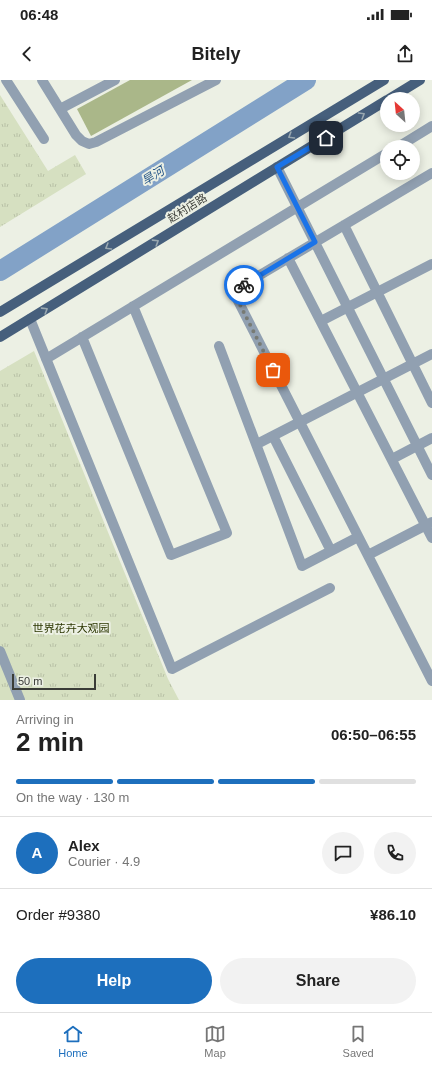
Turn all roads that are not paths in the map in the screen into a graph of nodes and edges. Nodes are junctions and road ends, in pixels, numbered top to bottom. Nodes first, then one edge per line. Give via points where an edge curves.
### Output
1 (6, 80) edge
2 (42, 80) edge
3 (115, 80) edge
4 (216, 80) edge
5 (384, 80) edge
6 (420, 80) edge
7 (401, 92) edge
8 (380, 105) edge
9 (60, 109) junction
10 (432, 126) edge
11 (44, 139) dead end
12 (409, 140) edge
13 (380, 158) edge
14 (277, 167) junction
15 (432, 173) edge
16 (298, 207) junction
17 (344, 225) junction
18 (315, 242) junction
19 (288, 258) junction
20 (432, 264) edge
21 (377, 292) junction
22 (133, 306) junction
23 (348, 307) junction
24 (0, 312) edge
25 (30, 319) junction
26 (320, 321) junction
27 (0, 337) edge
28 (82, 337) junction
29 (219, 346) dead end
30 (432, 354) edge
31 (46, 359) junction
32 (412, 364) junction
33 (384, 379) junction
34 (357, 393) junction
35 (432, 403) edge
36 (300, 422) junction
37 (273, 436) junction
38 (432, 438) edge
39 (257, 444) junction
40 (417, 446) junction
41 (392, 459) junction
42 (432, 475) edge
43 (429, 524) edge
44 (358, 537) junction
45 (432, 538) edge
46 (331, 551) junction
47 (368, 555) junction
48 (330, 588) dead end
49 (0, 650) edge
50 (432, 681) edge
51 (20, 700) edge

1 - 11 street
2 - 9 street
3 - 9 street
4 - 9 street via 89,144 76,135
5 -> 24 main road, 赵村店路
6 - 7 main road, 赵村店路
14 -> 8 main road, 赵村店路
10 - 12 street
13 - 16 street
14 - 16 street
25 -> 14 main road, 赵村店路
15 - 17 street
16 - 18 street
16 - 22 street
17 - 18 street
17 - 21 street
18 - 19 street
18 - 23 street
19 - 26 street
19 - 36 street via 233,291
20 - 21 street
21 - 23 street
21 - 32 street
22 - 28 street
22 - 28 street via 227,533 171,555
23 - 26 street
23 - 33 street
25 - 27 main road, 赵村店路
25 - 31 street
26 - 34 street
28 - 31 street
29 - 39 street
30 - 32 street
31 - 48 street via 172,669
32 - 33 street
32 - 35 street
33 - 34 street
33 - 40 street
34 - 36 street
34 - 41 street
36 - 37 street
36 - 44 street
37 - 39 street
37 - 46 street
38 - 40 street
39 - 46 street via 302,566
40 - 41 street
40 - 42 street
41 - 43 street
43 - 45 street
43 - 47 street
44 - 46 street
44 - 47 street
47 - 50 street
49 - 51 street

